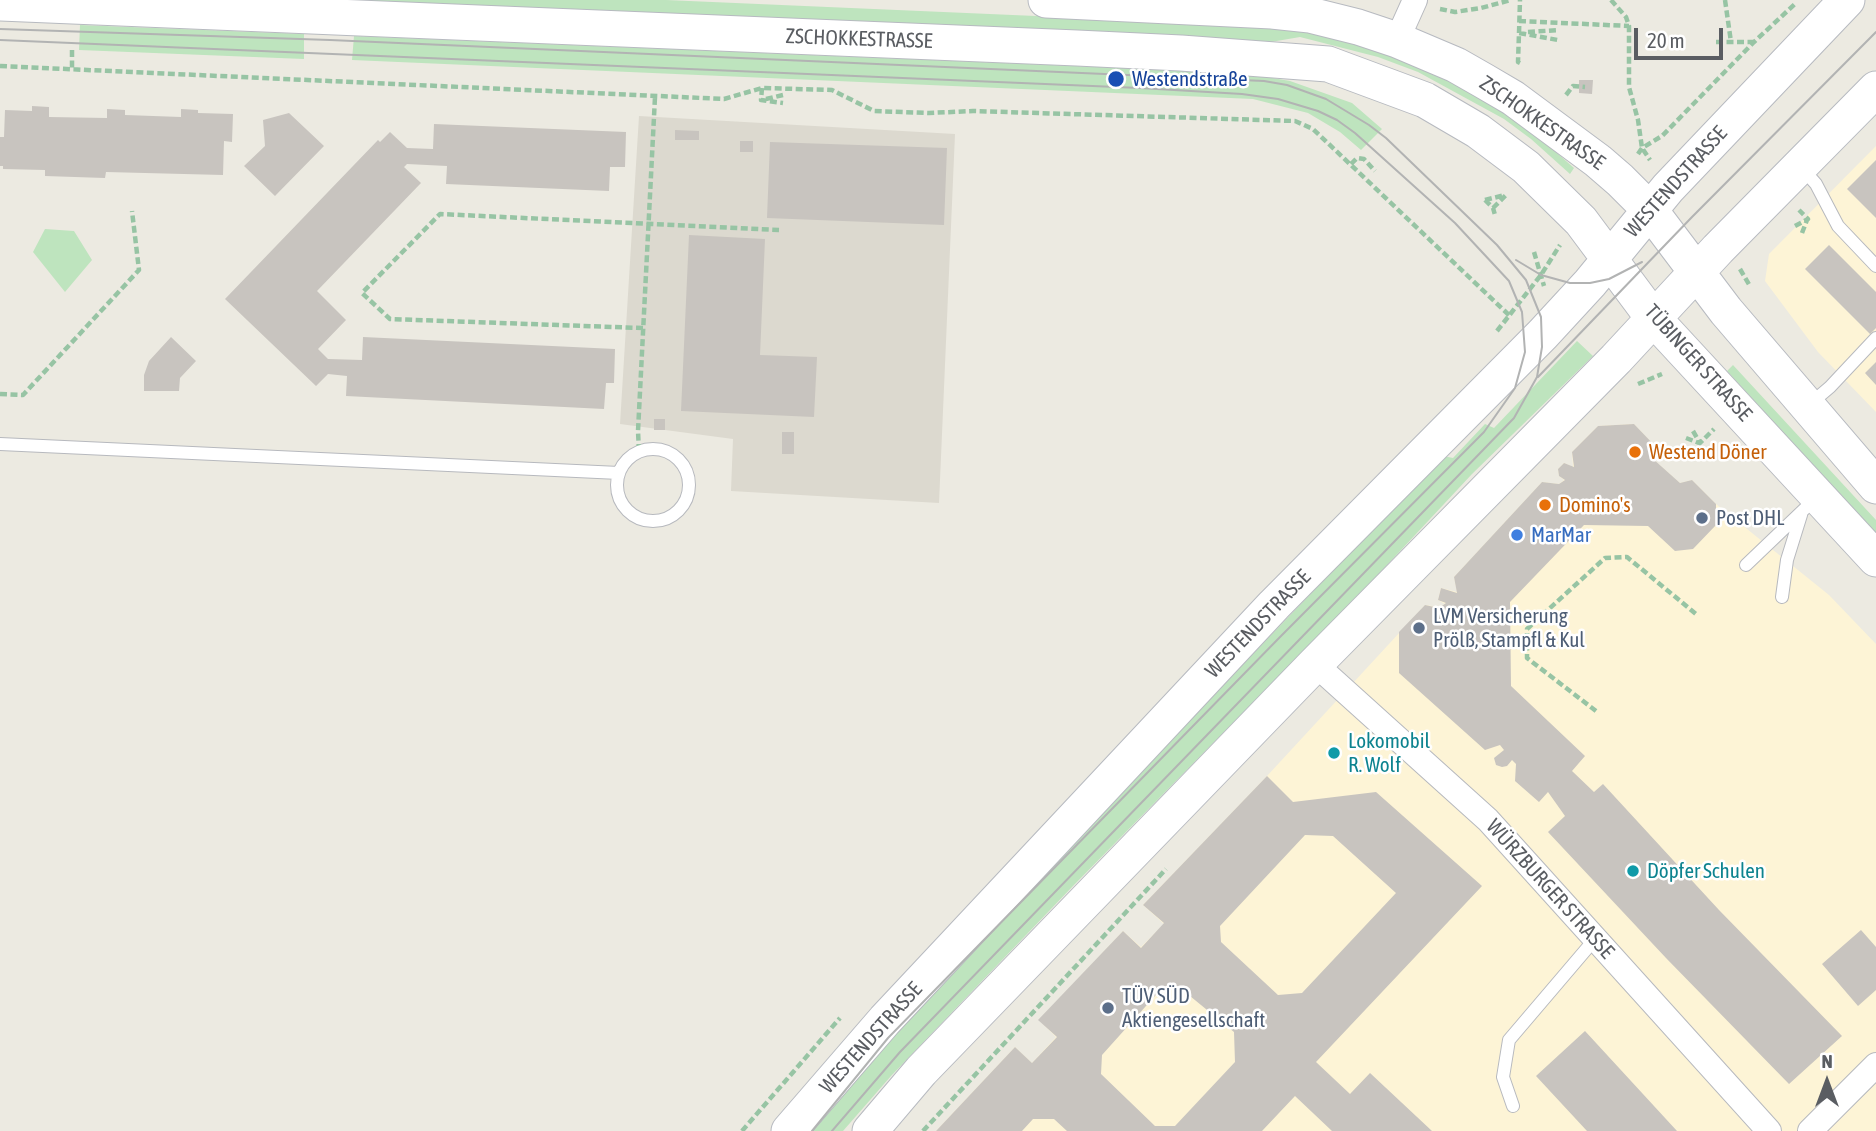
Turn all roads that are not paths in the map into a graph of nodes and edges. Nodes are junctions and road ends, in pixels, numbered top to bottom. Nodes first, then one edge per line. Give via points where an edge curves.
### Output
1 (1046, 0) edge
2 (1847, 0) edge
3 (0, 3) edge
4 (1425, 4) edge
5 (1397, 40) junction
6 (1876, 89) edge
7 (1801, 166) junction
8 (1649, 209) junction
9 (1610, 257) junction
10 (1689, 260) junction
11 (1876, 266) edge
12 (1644, 305) junction
13 (1876, 338) edge
14 (1807, 406) junction
15 (0, 444) edge
16 (619, 473) junction
17 (1876, 486) edge
18 (1810, 504) junction
19 (1876, 559) edge
20 (1746, 565) dead end
21 (1782, 597) dead end
22 (1315, 664) junction
23 (1595, 939) junction
24 (1876, 1065) edge
25 (1513, 1106) dead end
26 (789, 1131) edge
27 (870, 1131) edge
28 (1769, 1131) edge
29 (1810, 1131) edge

1 - 5 main road, ZSCHOKKESTRASSE via 1272,10 1310,15
2 - 8 main road, WESTENDSTRASSE
3 - 9 main road, ZSCHOKKESTRASSE via 1077,48 1328,64 1425,100 1478,131 1541,181
4 - 5 street
5 - 8 main road, ZSCHOKKESTRASSE via 1456,65 1513,98 1620,180
6 - 7 main road
7 - 10 main road
7 - 11 lane via 1838,226
8 - 9 main road, WESTENDSTRASSE
8 - 10 main road, ZSCHOKKESTRASSE
9 - 12 main road, ZSCHOKKESTRASSE
9 - 26 main road, WESTENDSTRASSE via 1543,334 1227,654 885,1020
10 - 12 main road
10 - 14 main road
12 - 18 main road, TÜBINGER STRASSE
12 - 22 main road
13 - 14 lane
14 - 17 main road
15 - 16 lane
16 - 16 lane via 639,452 665,450 685,467 690,493 675,514 650,522 626,511 619,499
18 - 19 main road, TÜBINGER STRASSE
18 - 20 lane
18 - 21 lane via 1787,560
22 - 23 street, WÜRZBURGER STRASSE via 1488,820
22 - 27 main road via 921,1071
23 - 25 lane via 1509,1040 1503,1077
23 - 28 street, WÜRZBURGER STRASSE
24 - 29 street

